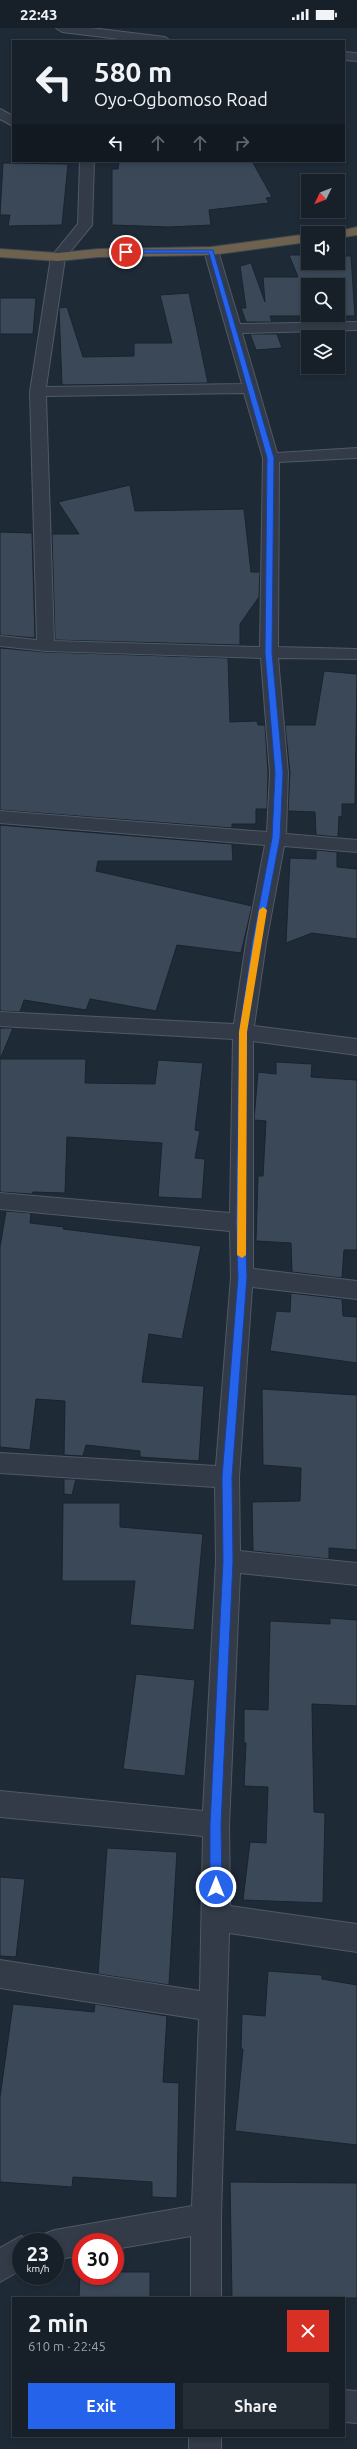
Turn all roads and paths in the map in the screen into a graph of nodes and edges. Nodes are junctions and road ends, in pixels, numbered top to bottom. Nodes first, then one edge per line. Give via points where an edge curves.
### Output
1 (62, 28) edge
2 (84, 29) edge
3 (106, 37) edge
4 (151, 40) edge
5 (345, 56) edge
6 (357, 57) edge
7 (0, 113) edge
8 (12, 121) edge
9 (87, 162) edge
10 (357, 231) edge
11 (345, 233) edge
12 (301, 239) edge
13 (211, 251) junction
14 (0, 254) edge
15 (58, 257) junction
16 (357, 326) edge
17 (233, 329) junction
18 (251, 388) junction
19 (38, 392) junction
20 (357, 453) edge
21 (270, 458) junction
22 (0, 641) edge
23 (46, 646) junction
24 (269, 653) junction
25 (357, 654) edge
26 (0, 816) edge
27 (276, 838) junction
28 (357, 846) edge
29 (0, 1019) edge
30 (243, 1032) junction
31 (357, 1047) edge
32 (0, 1202) edge
33 (241, 1223) junction
34 (242, 1277) junction
35 (357, 1290) edge
36 (0, 1463) edge
37 (227, 1477) junction
38 (228, 1561) junction
39 (357, 1574) edge
40 (0, 1804) edge
41 (216, 1825) junction
42 (216, 1918) junction
43 (357, 1938) edge
44 (0, 1974) edge
45 (212, 2007) junction
46 (206, 2218) junction
47 (64, 2243) edge
48 (12, 2258) edge
49 (0, 2267) edge
50 (206, 2297) edge
51 (345, 2406) edge
52 (357, 2408) edge
53 (205, 2437) edge
54 (205, 2449) edge

1 - 2 street
2 - 3 street
3 - 4 street
5 - 6 street
7 - 8 street
9 - 15 street via 85,225
10 - 11 highway
12 - 13 highway
13 - 15 highway via 98,253
13 - 17 street
14 - 15 highway
15 - 19 street
16 - 17 street
17 - 18 street
18 - 19 street
18 - 21 street
19 - 23 street
20 - 21 street
21 - 24 street
22 - 23 street
23 - 24 street
24 - 25 street
24 - 27 street via 279,773
26 - 27 street
27 - 28 street
27 - 30 street via 256,943
29 - 30 street
30 - 31 street
30 - 33 street
32 - 33 street
33 - 34 street
34 - 35 street
34 - 37 street
36 - 37 street
37 - 38 street
38 - 39 street
38 - 41 street
40 - 41 street
41 - 42 street
42 - 43 street
42 - 45 street
44 - 45 street
45 - 46 street
46 - 47 street
46 - 50 street
48 - 49 street
51 - 52 street
53 - 54 street

